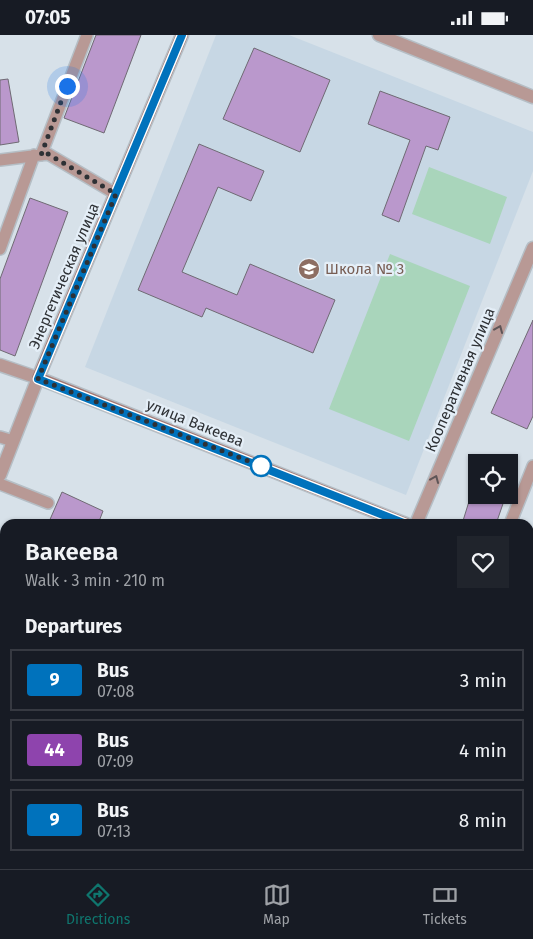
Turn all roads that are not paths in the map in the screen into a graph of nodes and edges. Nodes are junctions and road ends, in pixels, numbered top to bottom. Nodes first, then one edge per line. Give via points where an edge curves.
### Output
1 (87, 35) edge
2 (182, 35) edge
3 (379, 35) edge
4 (533, 97) edge
5 (37, 155) junction
6 (0, 160) edge
7 (116, 194) junction
8 (533, 248) edge
9 (0, 249) edge
10 (0, 365) edge
11 (38, 379) junction
12 (0, 437) edge
13 (13, 441) junction
14 (533, 466) edge
15 (0, 475) edge
16 (0, 484) edge
17 (48, 503) dead end
18 (393, 519) edge
19 (418, 519) edge
20 (512, 519) edge

1 - 5 lane
2 - 7 street, Энергетическая улица
3 - 4 street
5 - 6 lane
5 - 7 lane via 48,154
5 - 9 lane
7 - 11 street, Энергетическая улица
19 -> 8 street, Кооперативная улица
10 - 11 street, улица Вакеева
11 - 13 street, Энергетическая улица
11 - 18 street, улица Вакеева
12 - 13 lane
13 - 15 street, Энергетическая улица
14 - 20 lane
16 - 17 lane

